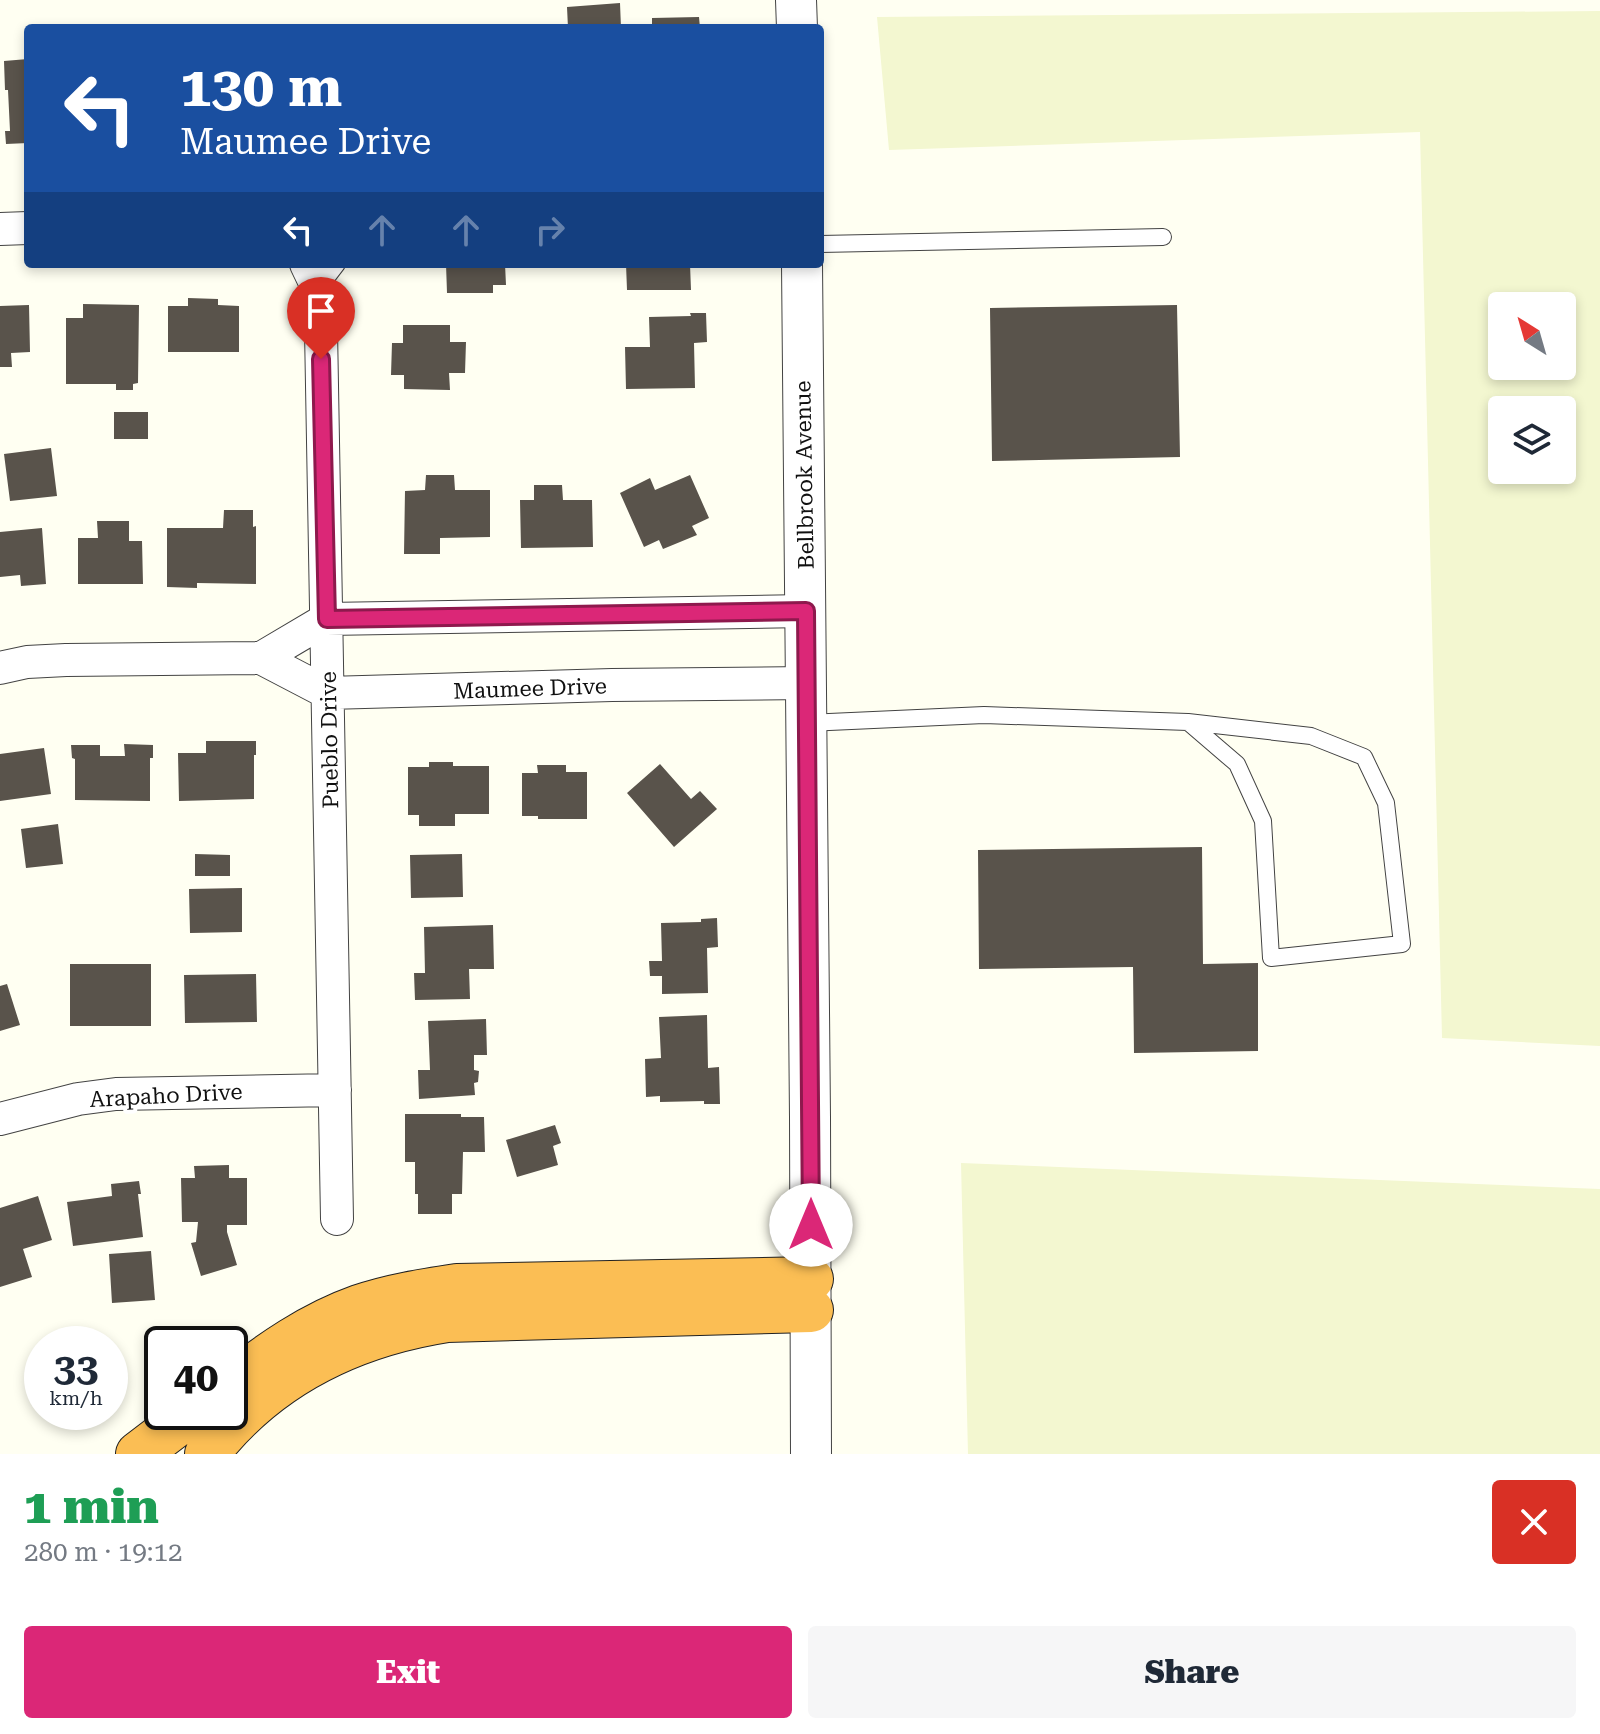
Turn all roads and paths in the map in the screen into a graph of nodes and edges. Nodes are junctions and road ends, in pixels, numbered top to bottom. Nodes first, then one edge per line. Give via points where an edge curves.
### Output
1 (796, 0) edge
2 (797, 24) edge
3 (24, 228) edge
4 (0, 229) edge
5 (1163, 237) dead end
6 (824, 244) edge
7 (802, 268) edge
8 (320, 272) edge
9 (806, 611) junction
10 (327, 619) junction
11 (261, 658) junction
12 (0, 668) edge
13 (807, 683) junction
14 (328, 693) junction
15 (1188, 722) junction
16 (807, 723) junction
17 (335, 1090) junction
18 (0, 1119) edge
19 (337, 1219) dead end
20 (811, 1295) junction
21 (248, 1370) edge
22 (169, 1430) edge
23 (138, 1454) edge
24 (207, 1454) edge
25 (811, 1454) edge

1 - 2 street
3 - 4 street
5 - 6 lane
7 - 9 street, Bellbrook Avenue
8 - 10 street, Pueblo Drive
9 - 10 street, Maumee Drive
9 - 13 street, Bellbrook Avenue
10 - 11 street, Maumee Drive
10 - 14 street, Pueblo Drive
11 - 12 street, Maumee Drive via 66,660
11 - 14 street, Maumee Drive
13 - 14 street, Maumee Drive
13 - 16 street, Bellbrook Avenue
14 - 17 street, Pueblo Drive
15 - 15 lane via 1311,736 1364,757 1386,803 1402,944 1271,958 1263,821 1237,764
15 - 16 lane via 984,715
16 - 20 street, Bellbrook Avenue
17 - 18 street, Arapaho Drive via 116,1094
17 - 19 street, Pueblo Drive
20 - 21 highway via 457,1286 358,1307 317,1325
20 - 24 highway via 411,1326 314,1362 241,1416
20 - 25 street, Bellbrook Avenue
22 - 23 highway

